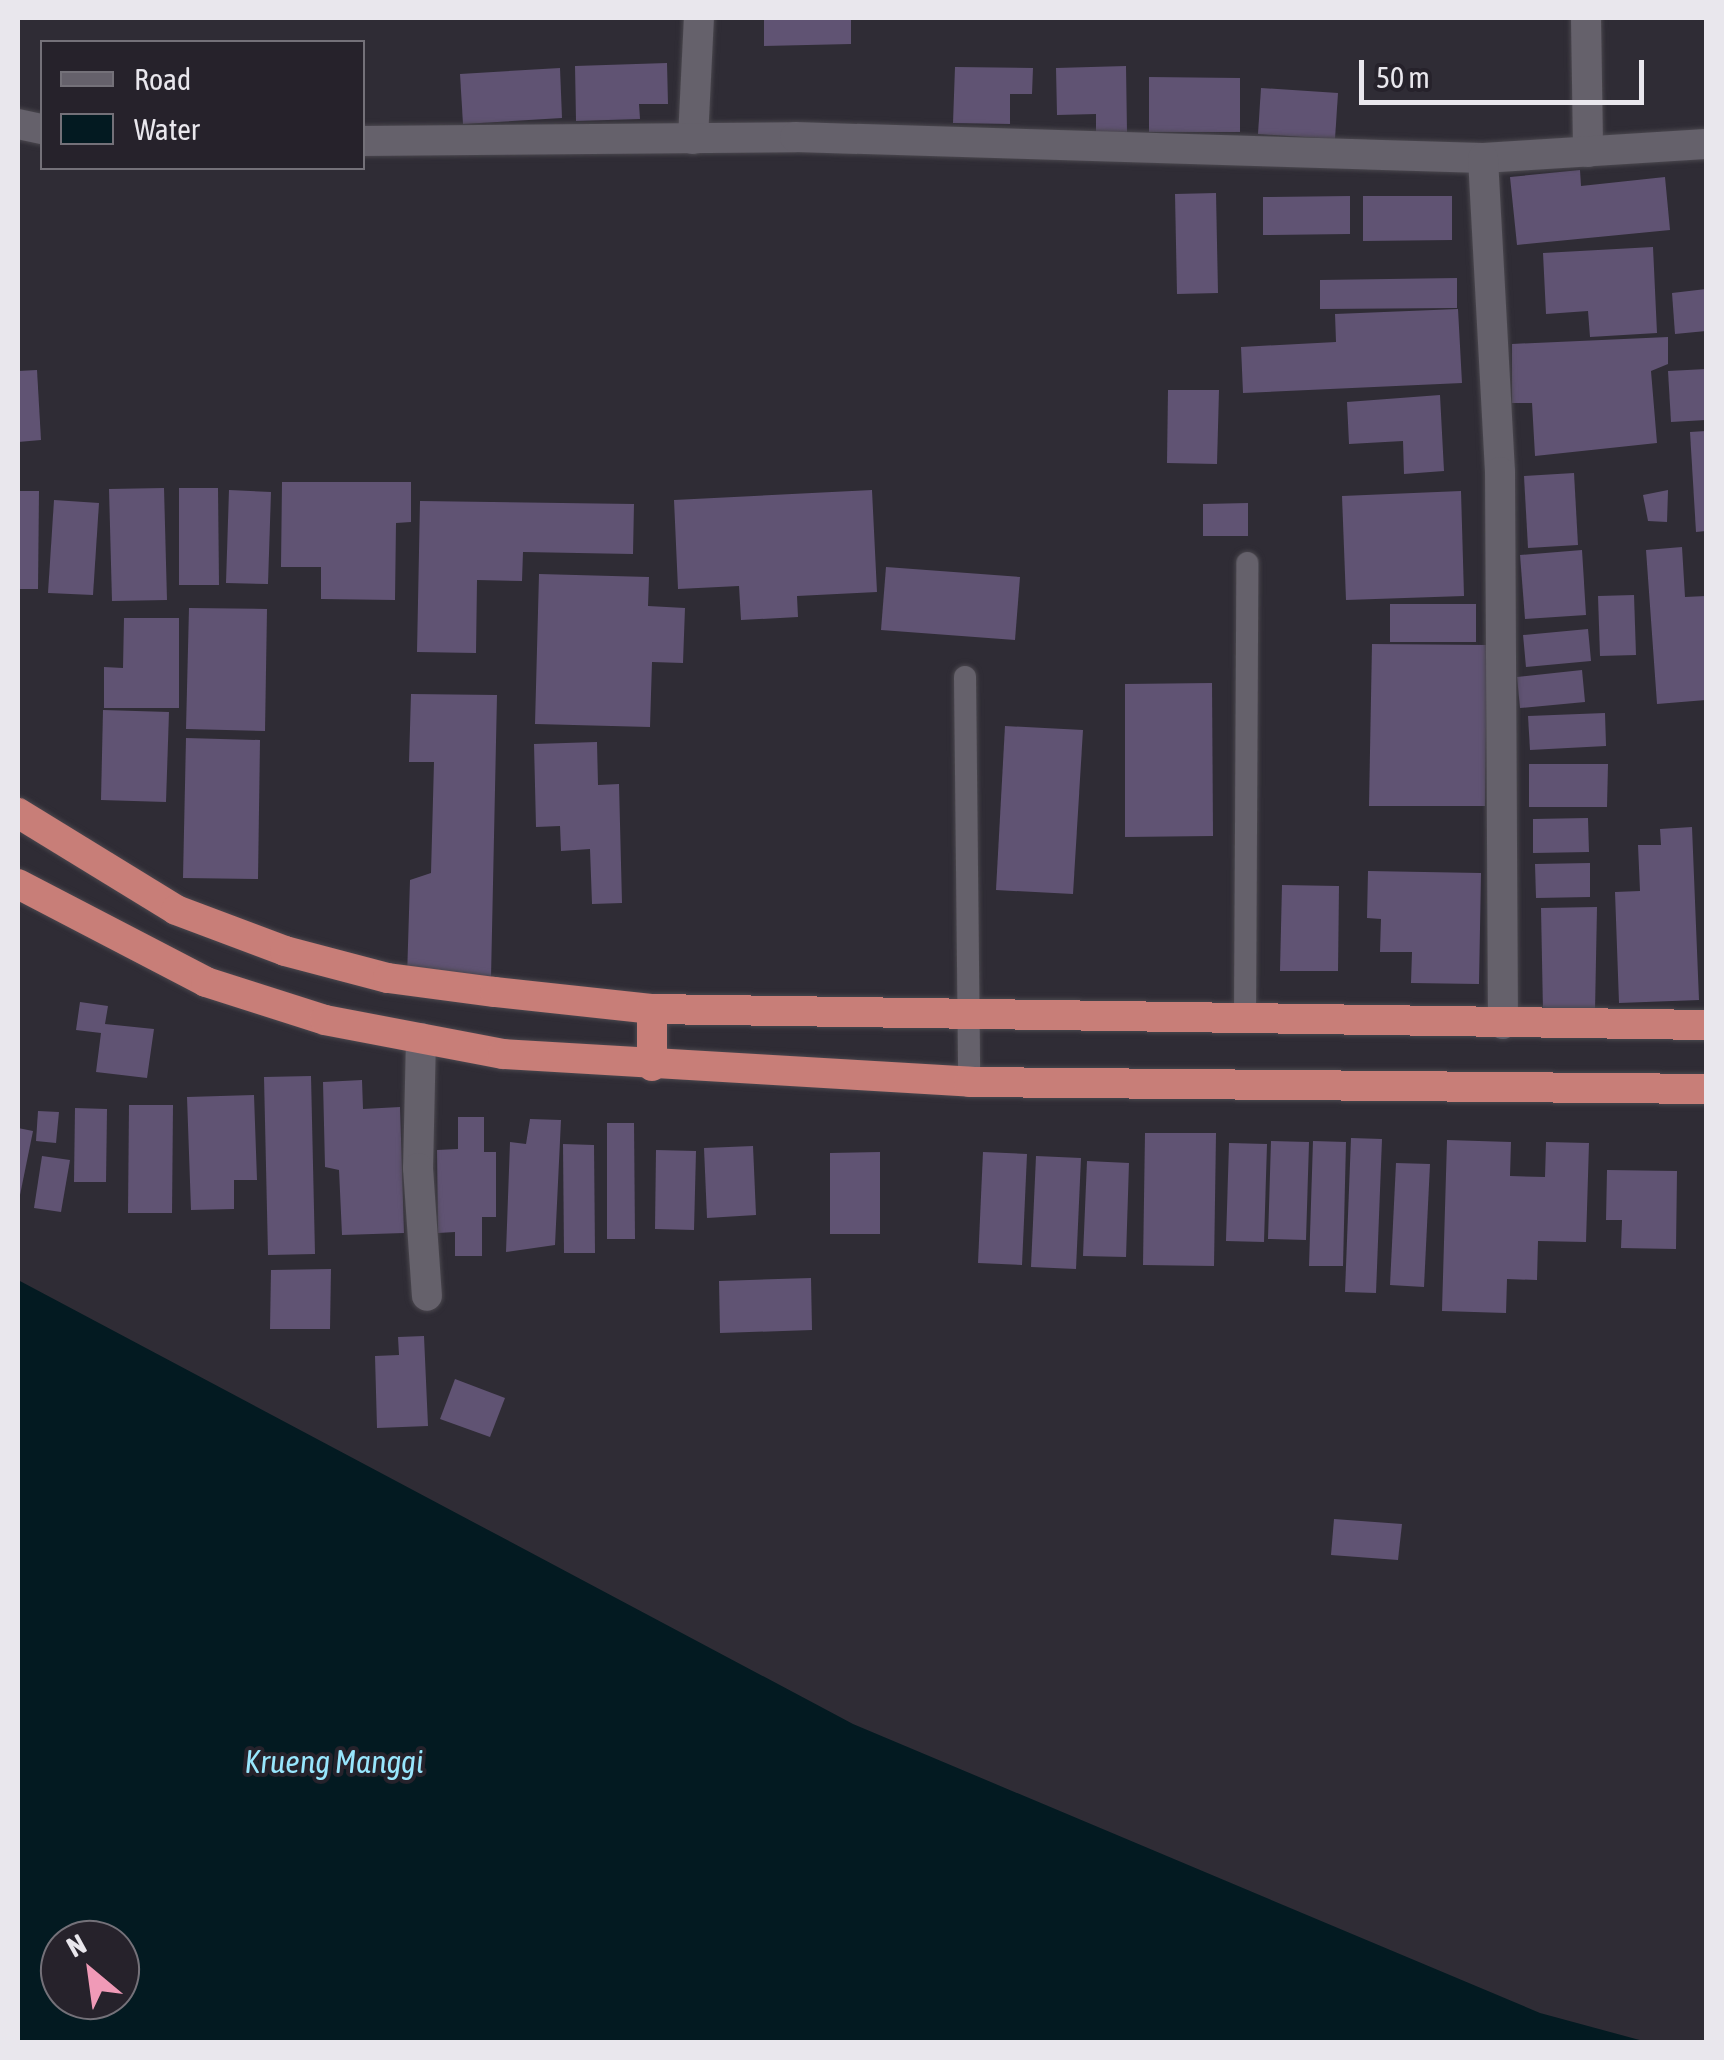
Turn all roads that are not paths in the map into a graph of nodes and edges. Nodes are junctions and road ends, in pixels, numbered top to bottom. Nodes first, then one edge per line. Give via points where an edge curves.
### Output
1 (699, 18) edge
2 (1586, 18) edge
3 (693, 139) junction
4 (365, 140) edge
5 (1706, 144) edge
6 (1588, 152) junction
7 (1483, 158) junction
8 (1247, 563) dead end
9 (966, 677) dead end
10 (18, 813) edge
11 (18, 884) edge
12 (652, 1009) junction
13 (972, 1017) junction
14 (1245, 1020) junction
15 (1503, 1024) junction
16 (1706, 1025) edge
17 (421, 1038) junction
18 (652, 1066) junction
19 (969, 1082) junction
20 (1706, 1090) edge
21 (427, 1296) dead end

1 - 3 street
2 - 6 street
3 - 4 street
3 - 7 street
5 - 6 street
6 - 7 street
7 - 15 street via 1500,472
8 - 14 lane
9 - 13 lane
10 - 12 highway via 176,910 284,951 388,978
11 - 17 highway via 206,982 325,1020
12 - 13 highway
12 - 18 highway
13 - 14 highway
13 - 19 lane
14 - 15 highway
15 - 16 highway
17 - 18 highway via 503,1054
17 - 21 street via 418,1168
18 - 19 highway
19 - 20 highway

